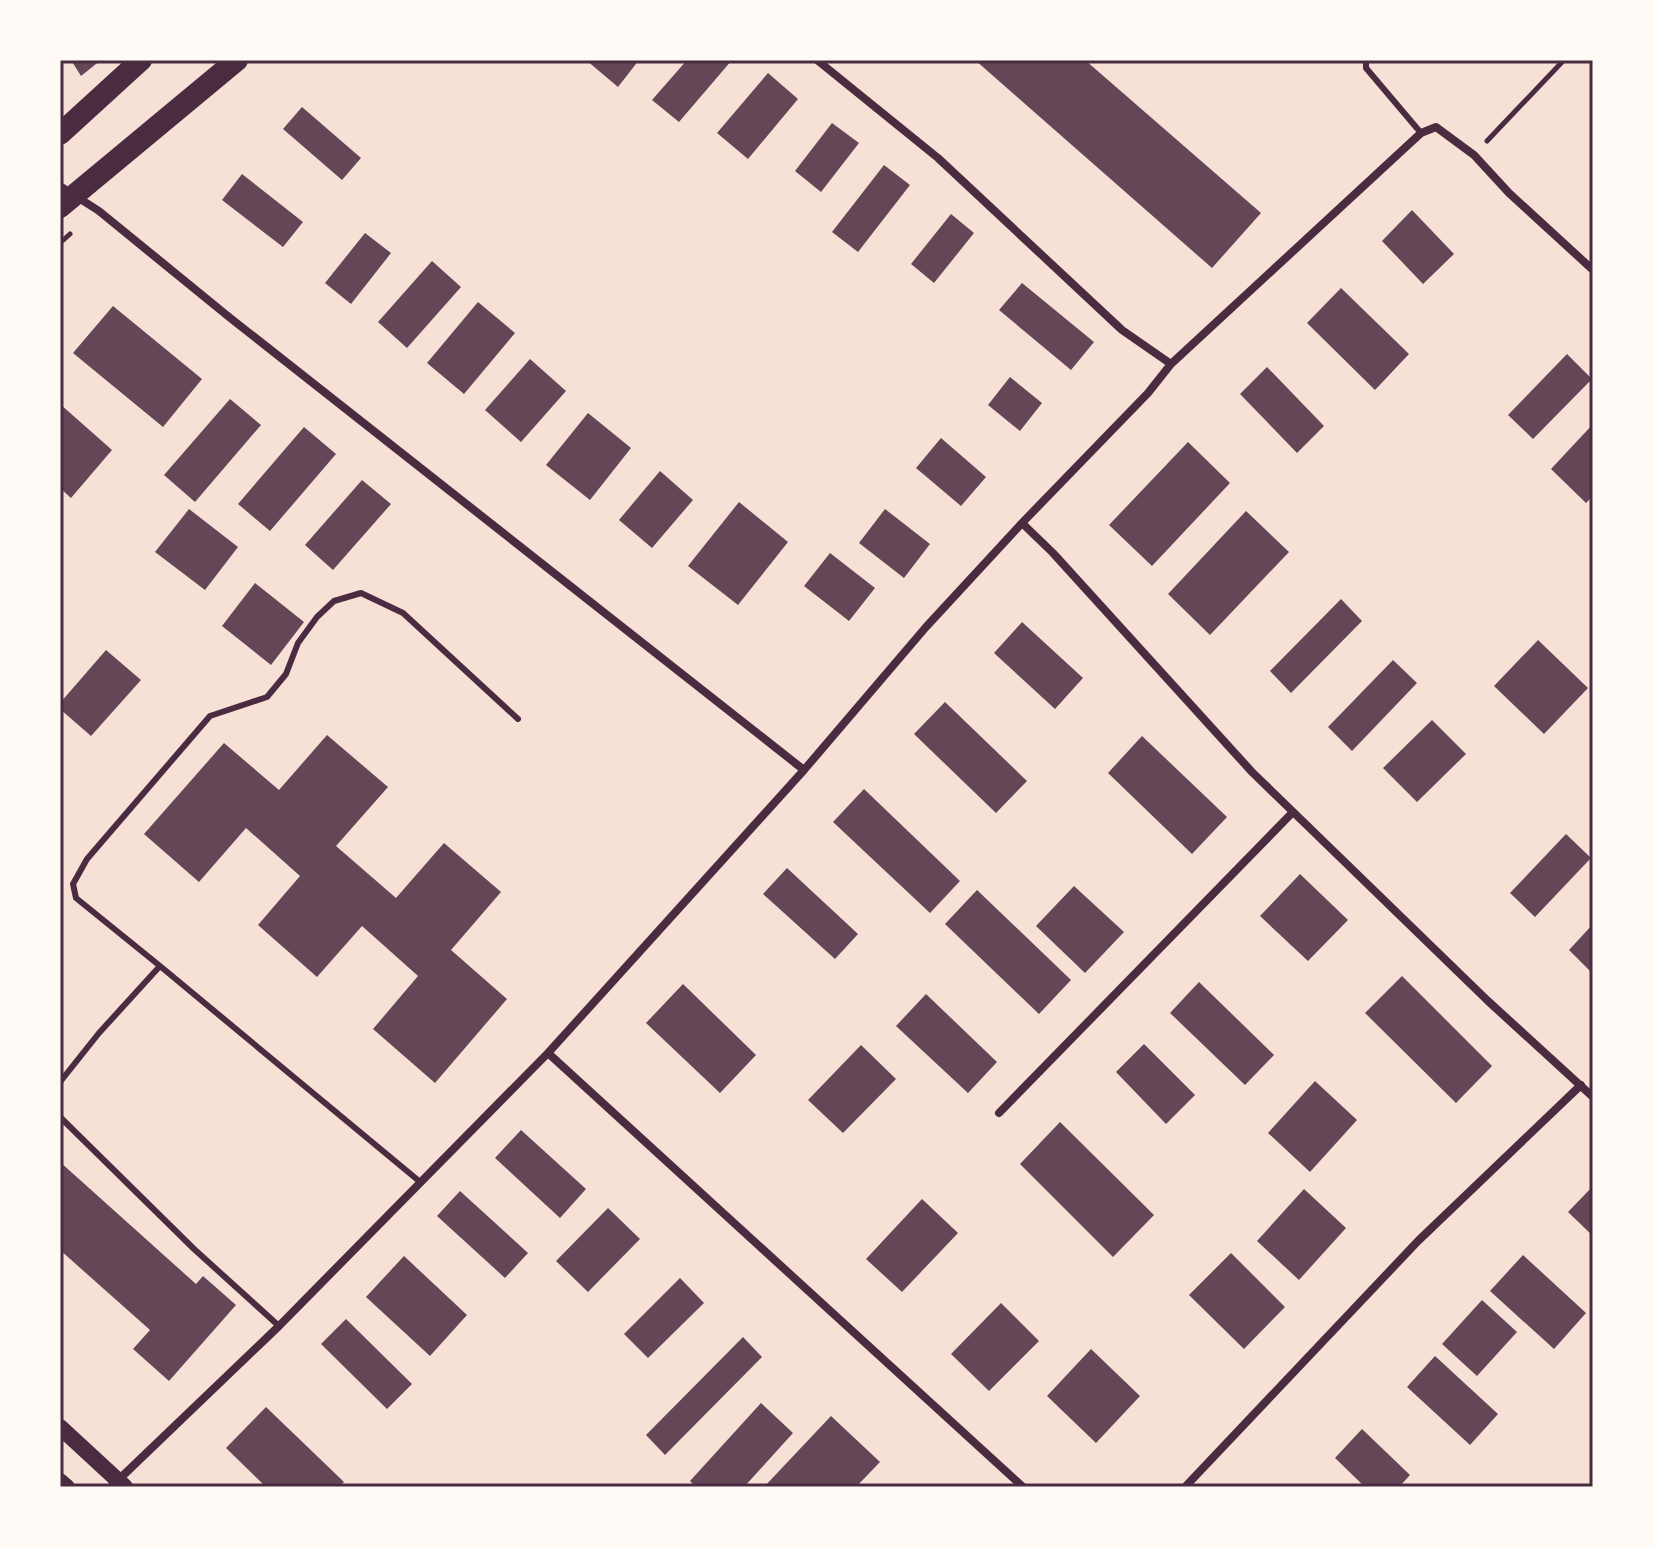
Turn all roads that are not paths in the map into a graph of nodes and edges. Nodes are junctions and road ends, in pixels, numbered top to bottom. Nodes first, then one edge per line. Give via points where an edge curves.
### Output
1 (141, 60) edge
2 (237, 60) edge
3 (817, 60) edge
4 (1366, 60) edge
5 (1421, 133) junction
6 (60, 134) edge
7 (65, 196) edge
8 (1593, 270) edge
9 (1171, 364) junction
10 (1022, 523) junction
11 (518, 719) dead end
12 (804, 770) junction
13 (1293, 812) junction
14 (160, 966) junction
15 (548, 1053) junction
16 (60, 1082) edge
17 (1581, 1085) junction
18 (1593, 1097) edge
19 (999, 1113) dead end
20 (60, 1117) edge
21 (419, 1181) junction
22 (279, 1326) junction
23 (60, 1427) edge
24 (60, 1481) edge
25 (118, 1485) edge
26 (67, 1487) edge
27 (1023, 1487) edge
28 (1185, 1487) edge

1 - 6 highway
2 - 7 highway
3 - 9 street via 938,158 1122,330
4 - 5 lane via 1366,68
5 - 8 street via 1436,127 1474,155
5 - 9 street
7 - 12 street via 99,211
9 - 10 street
10 - 12 street
10 - 13 street
11 - 14 lane via 403,613 361,593 334,601 298,643 286,674 267,697 210,716 87,859 73,884 76,898
12 - 15 street
13 - 17 street
13 - 19 street
14 - 16 lane
14 - 21 lane
15 - 21 street
15 - 27 street
17 - 18 street
17 - 28 street via 1418,1241
20 - 22 lane
21 - 22 street
22 - 25 street
23 - 25 main road
24 - 26 main road

